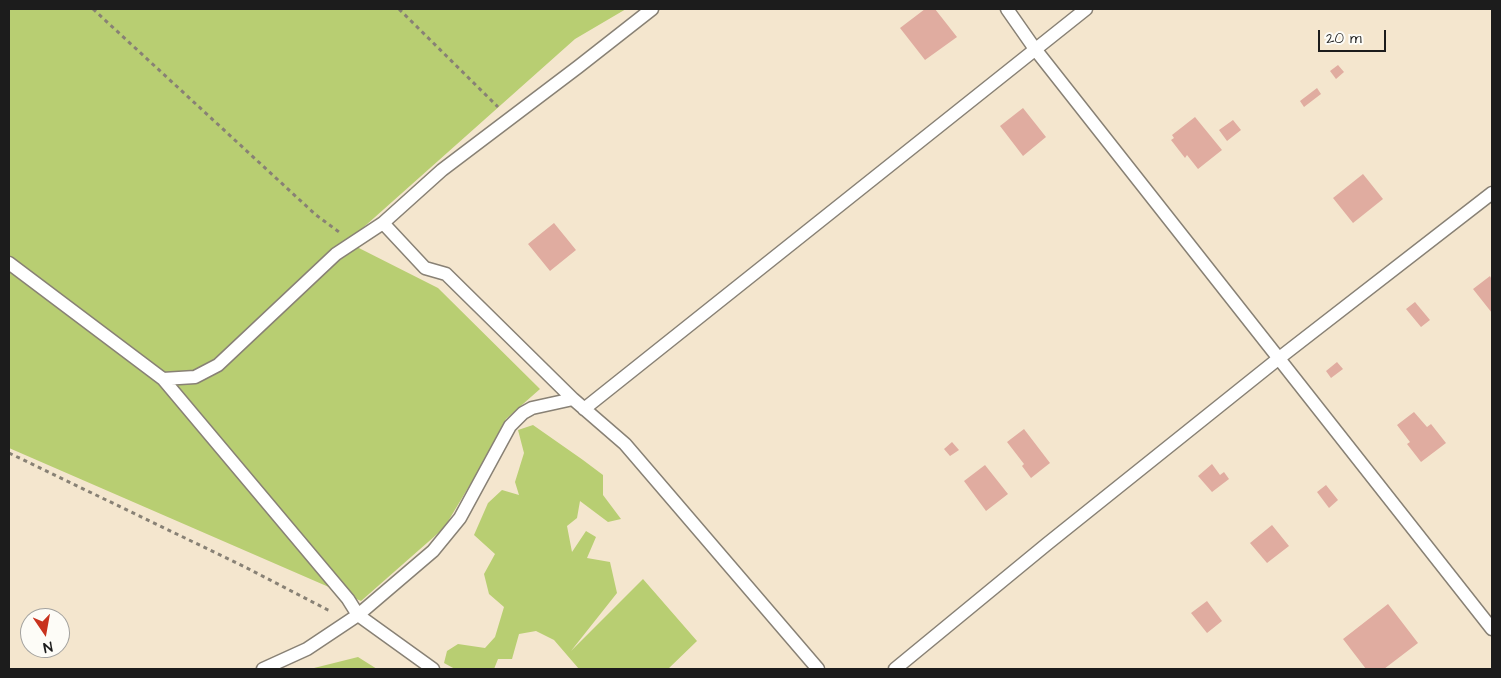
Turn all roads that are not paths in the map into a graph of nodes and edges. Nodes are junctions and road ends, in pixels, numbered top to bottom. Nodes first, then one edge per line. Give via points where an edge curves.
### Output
1 (652, 9) edge
2 (1007, 9) edge
3 (1086, 9) edge
4 (1035, 49) junction
5 (1492, 193) edge
6 (383, 224) junction
7 (9, 263) edge
8 (1278, 359) junction
9 (163, 379) junction
10 (573, 399) junction
11 (584, 409) junction
12 (358, 615) junction
13 (1492, 629) edge
14 (263, 669) edge
15 (434, 669) edge
16 (818, 669) edge
17 (896, 669) edge

1 - 6 lane via 442,170
2 - 4 lane
3 - 4 lane
4 - 8 lane
4 - 11 lane
5 - 8 lane
6 - 9 lane via 336,254 218,365 195,377
6 - 10 lane via 425,268 446,274
7 - 9 lane
8 - 13 lane
8 - 17 lane
9 - 12 lane
10 - 11 lane
10 - 12 lane via 532,408 510,426 460,518 433,551
11 - 16 lane via 625,444
12 - 14 lane via 307,649
12 - 15 lane

